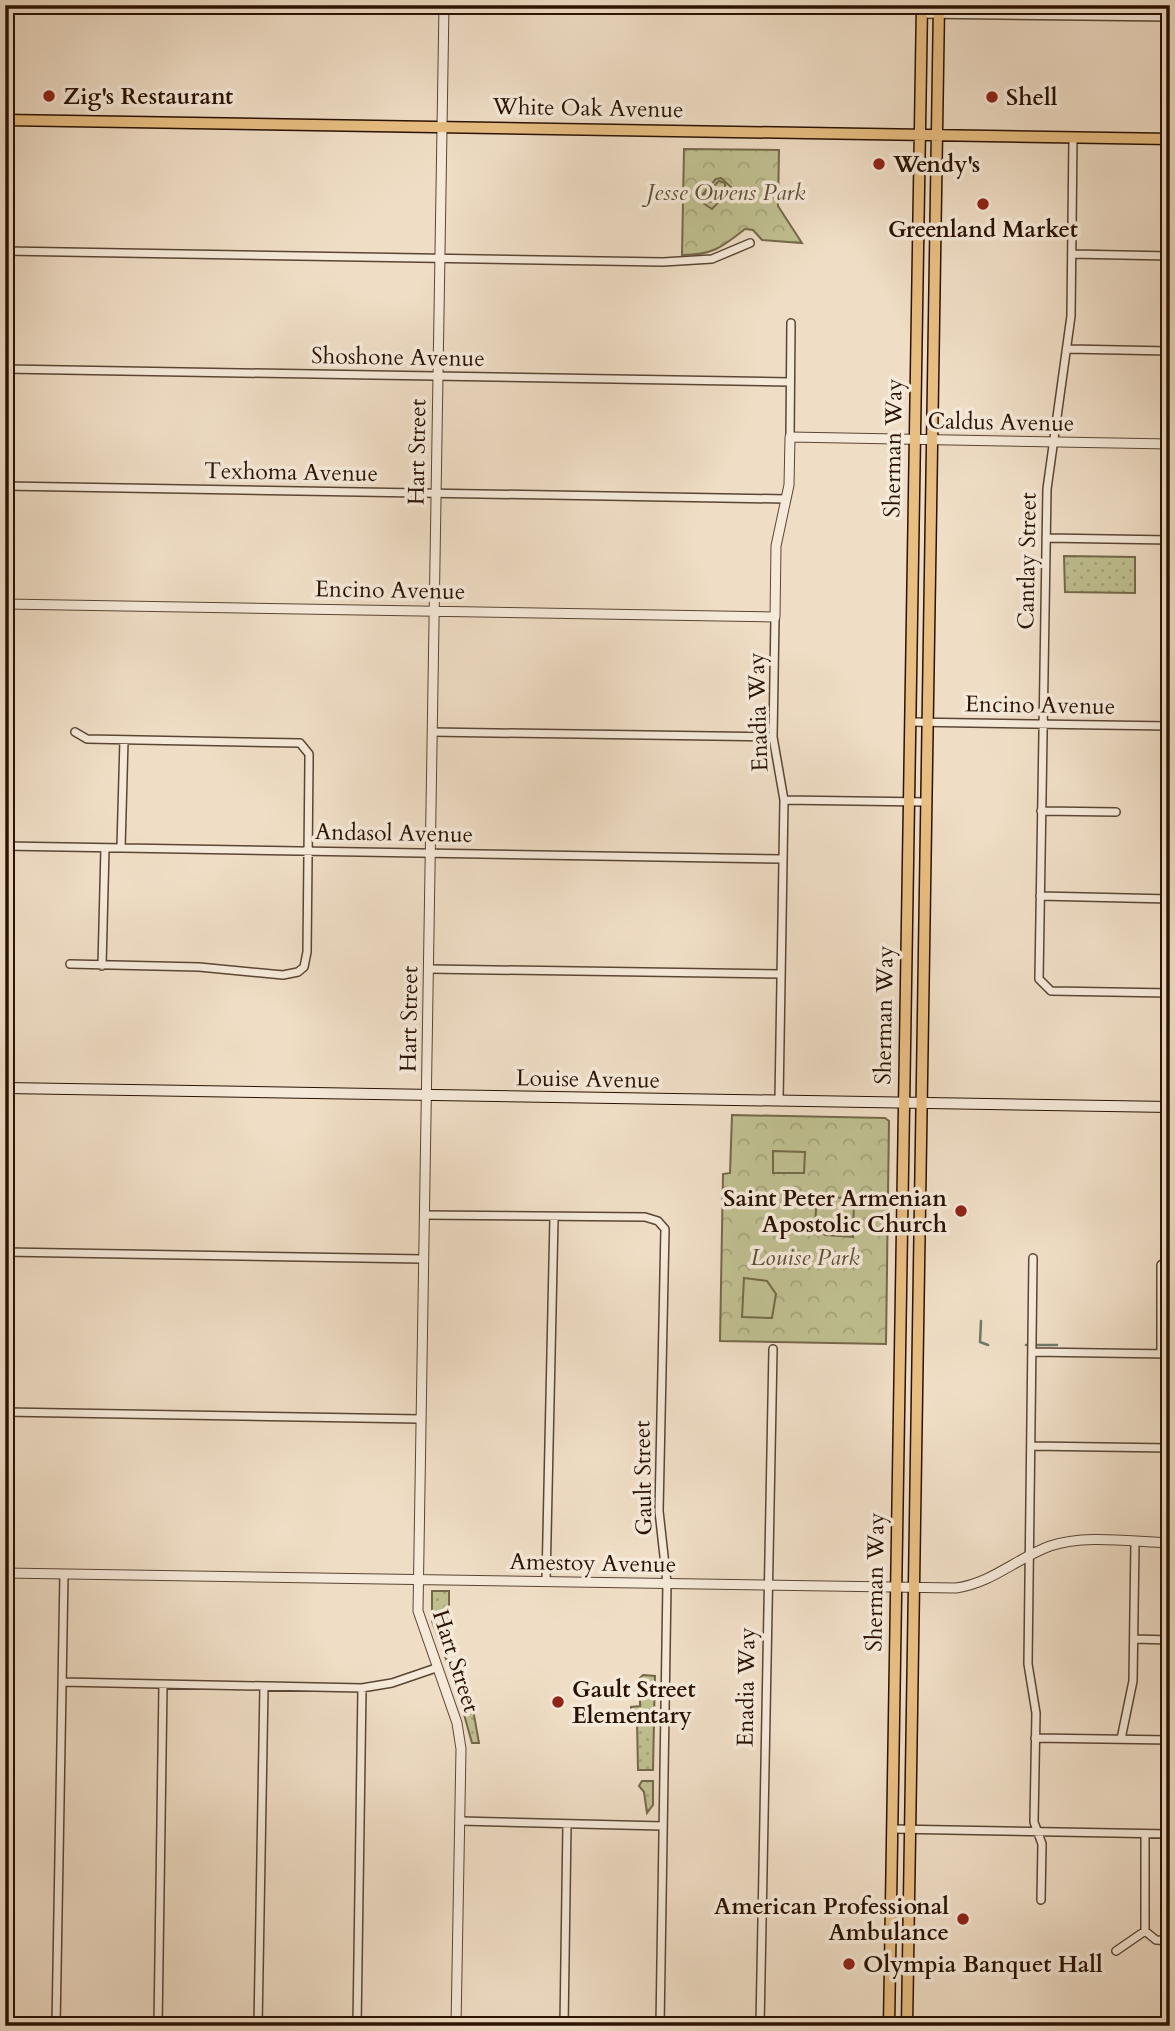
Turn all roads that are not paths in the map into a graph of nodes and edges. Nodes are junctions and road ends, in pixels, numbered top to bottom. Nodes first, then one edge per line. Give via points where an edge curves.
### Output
1 (444, 5) edge
2 (590, 5) edge
3 (682, 5) edge
4 (922, 9) edge
5 (939, 10) edge
6 (1170, 17) edge
7 (5, 120) edge
8 (442, 126) junction
9 (919, 134) junction
10 (936, 135) junction
11 (1073, 137) junction
12 (1170, 139) edge
13 (750, 243) dead end
14 (5, 251) edge
15 (1072, 254) junction
16 (1170, 256) edge
17 (439, 259) junction
18 (791, 323) dead end
19 (1068, 349) junction
20 (1170, 351) edge
21 (5, 369) edge
22 (438, 377) junction
23 (790, 382) junction
24 (790, 437) junction
25 (914, 440) junction
26 (932, 440) junction
27 (1054, 443) junction
28 (1170, 444) edge
29 (5, 486) edge
30 (436, 494) junction
31 (786, 499) junction
32 (1046, 538) junction
33 (1170, 540) edge
34 (5, 604) edge
35 (435, 610) junction
36 (775, 617) junction
37 (910, 722) junction
38 (928, 722) junction
39 (1043, 723) junction
40 (1170, 726) edge
41 (75, 732) dead end
42 (432, 732) junction
43 (774, 737) junction
44 (124, 740) junction
45 (784, 800) junction
46 (909, 802) junction
47 (926, 802) junction
48 (1041, 811) junction
49 (1116, 812) dead end
50 (5, 846) edge
51 (105, 848) junction
52 (121, 848) junction
53 (307, 851) junction
54 (431, 853) junction
55 (783, 859) junction
56 (1040, 896) junction
57 (1170, 898) edge
58 (70, 964) dead end
59 (102, 966) junction
60 (429, 969) junction
61 (781, 974) junction
62 (1170, 993) edge
63 (5, 1088) edge
64 (427, 1094) junction
65 (779, 1101) junction
66 (904, 1103) junction
67 (922, 1103) junction
68 (1170, 1107) edge
69 (424, 1215) junction
70 (554, 1218) junction
71 (5, 1252) edge
72 (1033, 1258) dead end
73 (423, 1259) junction
74 (1167, 1259) edge
75 (773, 1349) dead end
76 (1032, 1352) junction
77 (1165, 1354) edge
78 (5, 1412) edge
79 (421, 1419) junction
80 (1031, 1446) junction
81 (1170, 1448) edge
82 (1135, 1542) junction
83 (1170, 1543) edge
84 (1028, 1557) junction
85 (5, 1573) edge
86 (64, 1574) junction
87 (419, 1579) junction
88 (546, 1581) junction
89 (667, 1583) junction
90 (767, 1585) junction
91 (896, 1587) junction
92 (914, 1587) junction
93 (1134, 1639) junction
94 (1170, 1640) edge
95 (436, 1668) junction
96 (62, 1682) junction
97 (163, 1685) junction
98 (264, 1686) junction
99 (362, 1688) junction
100 (1035, 1738) junction
101 (1122, 1739) junction
102 (1170, 1740) edge
103 (460, 1821) junction
104 (567, 1824) junction
105 (663, 1826) junction
106 (892, 1829) junction
107 (910, 1830) junction
108 (1038, 1832) junction
109 (1145, 1833) junction
110 (1170, 1834) edge
111 (1041, 1900) dead end
112 (1145, 1931) junction
113 (1170, 1941) edge
114 (1116, 1951) dead end
115 (56, 2026) edge
116 (158, 2026) edge
117 (258, 2026) edge
118 (357, 2026) edge
119 (456, 2026) edge
120 (564, 2026) edge
121 (660, 2026) edge
122 (760, 2026) edge
123 (889, 2026) edge
124 (907, 2026) edge

1 - 8 street, Hart Street
2 - 3 street
4 - 5 street
4 - 9 main road, Sherman Way
5 - 6 street
5 - 10 main road, Sherman Way
7 - 8 main road, White Oak Avenue
8 - 9 main road, White Oak Avenue
8 - 17 street, Hart Street
9 - 10 main road, White Oak Avenue
9 - 25 main road, Sherman Way
10 - 11 main road, White Oak Avenue
10 - 26 main road, Sherman Way
11 - 12 main road, White Oak Avenue
11 - 15 street, Cantlay Street
13 - 17 street via 712,259 688,261
14 - 17 street
15 - 16 street
15 - 19 street, Cantlay Street
17 - 22 street, Hart Street
18 - 23 street, Enadia Way
19 - 20 street
19 - 27 street, Cantlay Street
21 - 22 street, Shoshone Avenue
22 - 23 street, Shoshone Avenue
22 - 30 street, Hart Street
23 - 24 street, Enadia Way
24 - 25 street, Caldus Avenue
24 - 31 street, Enadia Way
25 - 26 street, Caldus Avenue
25 - 37 main road, Sherman Way
26 - 27 street, Caldus Avenue
26 - 38 main road, Sherman Way
27 - 28 street, Caldus Avenue
27 - 32 street, Cantlay Street
29 - 30 street, Texhoma Avenue
30 - 31 street, Texhoma Avenue
30 - 35 street, Hart Street
31 - 36 street, Enadia Way via 776,546
32 - 33 street
32 - 39 street, Cantlay Street
34 - 35 street, Encino Avenue
35 - 36 street, Encino Avenue
35 - 42 street, Hart Street
36 - 43 street, Enadia Way
37 - 38 street, Encino Avenue
37 - 46 main road, Sherman Way
38 - 39 street, Encino Avenue
38 - 47 main road, Sherman Way
39 - 40 street, Encino Avenue
39 - 48 street, Cantlay Street
41 - 44 street via 87,739
42 - 43 street
42 - 54 street, Hart Street
43 - 45 street, Enadia Way
44 - 52 street
44 - 53 street via 292,740 306,748
45 - 46 street
45 - 55 street, Enadia Way
46 - 47 street
46 - 66 main road, Sherman Way
47 - 67 main road, Sherman Way
48 - 49 street
48 - 56 street, Cantlay Street
50 - 51 street, Andasol Avenue
51 - 52 street, Andasol Avenue
51 - 59 street
52 - 53 street, Andasol Avenue
53 - 54 street, Andasol Avenue
53 - 59 street via 307,952 298,972
54 - 55 street, Andasol Avenue
54 - 60 street, Hart Street
55 - 61 street, Enadia Way
56 - 57 street
56 - 62 street, Cantlay Street via 1039,975 1044,987 1051,991
58 - 59 street
60 - 61 street
60 - 64 street, Hart Street
61 - 65 street, Enadia Way
63 - 64 main road, Louise Avenue
64 - 65 main road, Louise Avenue
64 - 69 street, Hart Street
65 - 66 main road, Louise Avenue
66 - 67 main road, Louise Avenue
66 - 91 main road, Sherman Way
67 - 68 main road, Louise Avenue
67 - 92 main road, Sherman Way
69 - 70 street
69 - 73 street, Hart Street
70 - 88 street
70 - 89 street, Gault Street via 645,1217 662,1224 666,1244 659,1511
71 - 73 street
72 - 76 street
73 - 79 street, Hart Street
74 - 77 street via 1161,1265
75 - 90 street, Enadia Way
76 - 77 street
76 - 80 street
78 - 79 street
79 - 87 street, Hart Street
80 - 81 street
80 - 84 street
82 - 83 street, Amestoy Avenue
82 - 84 street, Amestoy Avenue via 1074,1541 1046,1547
82 - 93 street
84 - 92 street, Amestoy Avenue via 966,1587
84 - 100 street via 1028,1664
85 - 86 street, Amestoy Avenue
86 - 87 street, Amestoy Avenue
86 - 96 street
87 - 88 street, Amestoy Avenue
87 - 95 street, Hart Street via 418,1617
88 - 89 street, Amestoy Avenue
89 - 90 street, Amestoy Avenue
89 - 105 street, Gault Street
90 - 91 street, Amestoy Avenue
90 - 122 street, Enadia Way
91 - 92 street, Amestoy Avenue
91 - 106 main road, Sherman Way
92 - 107 main road, Sherman Way
93 - 94 street
93 - 101 street via 1132,1699
95 - 99 street
95 - 103 street, Hart Street via 460,1735
96 - 97 street
96 - 115 street
97 - 98 street
97 - 116 street
98 - 99 street
98 - 117 street
99 - 118 street
100 - 101 street
100 - 108 street via 1034,1822
101 - 102 street
103 - 104 street
103 - 119 street, Hart Street
104 - 105 street
104 - 120 street
105 - 121 street, Gault Street
106 - 107 street
106 - 123 main road, Sherman Way
107 - 108 street
107 - 124 main road, Sherman Way
108 - 109 street
108 - 111 street
109 - 110 street
109 - 112 street
112 - 113 street via 1156,1940
112 - 114 street

